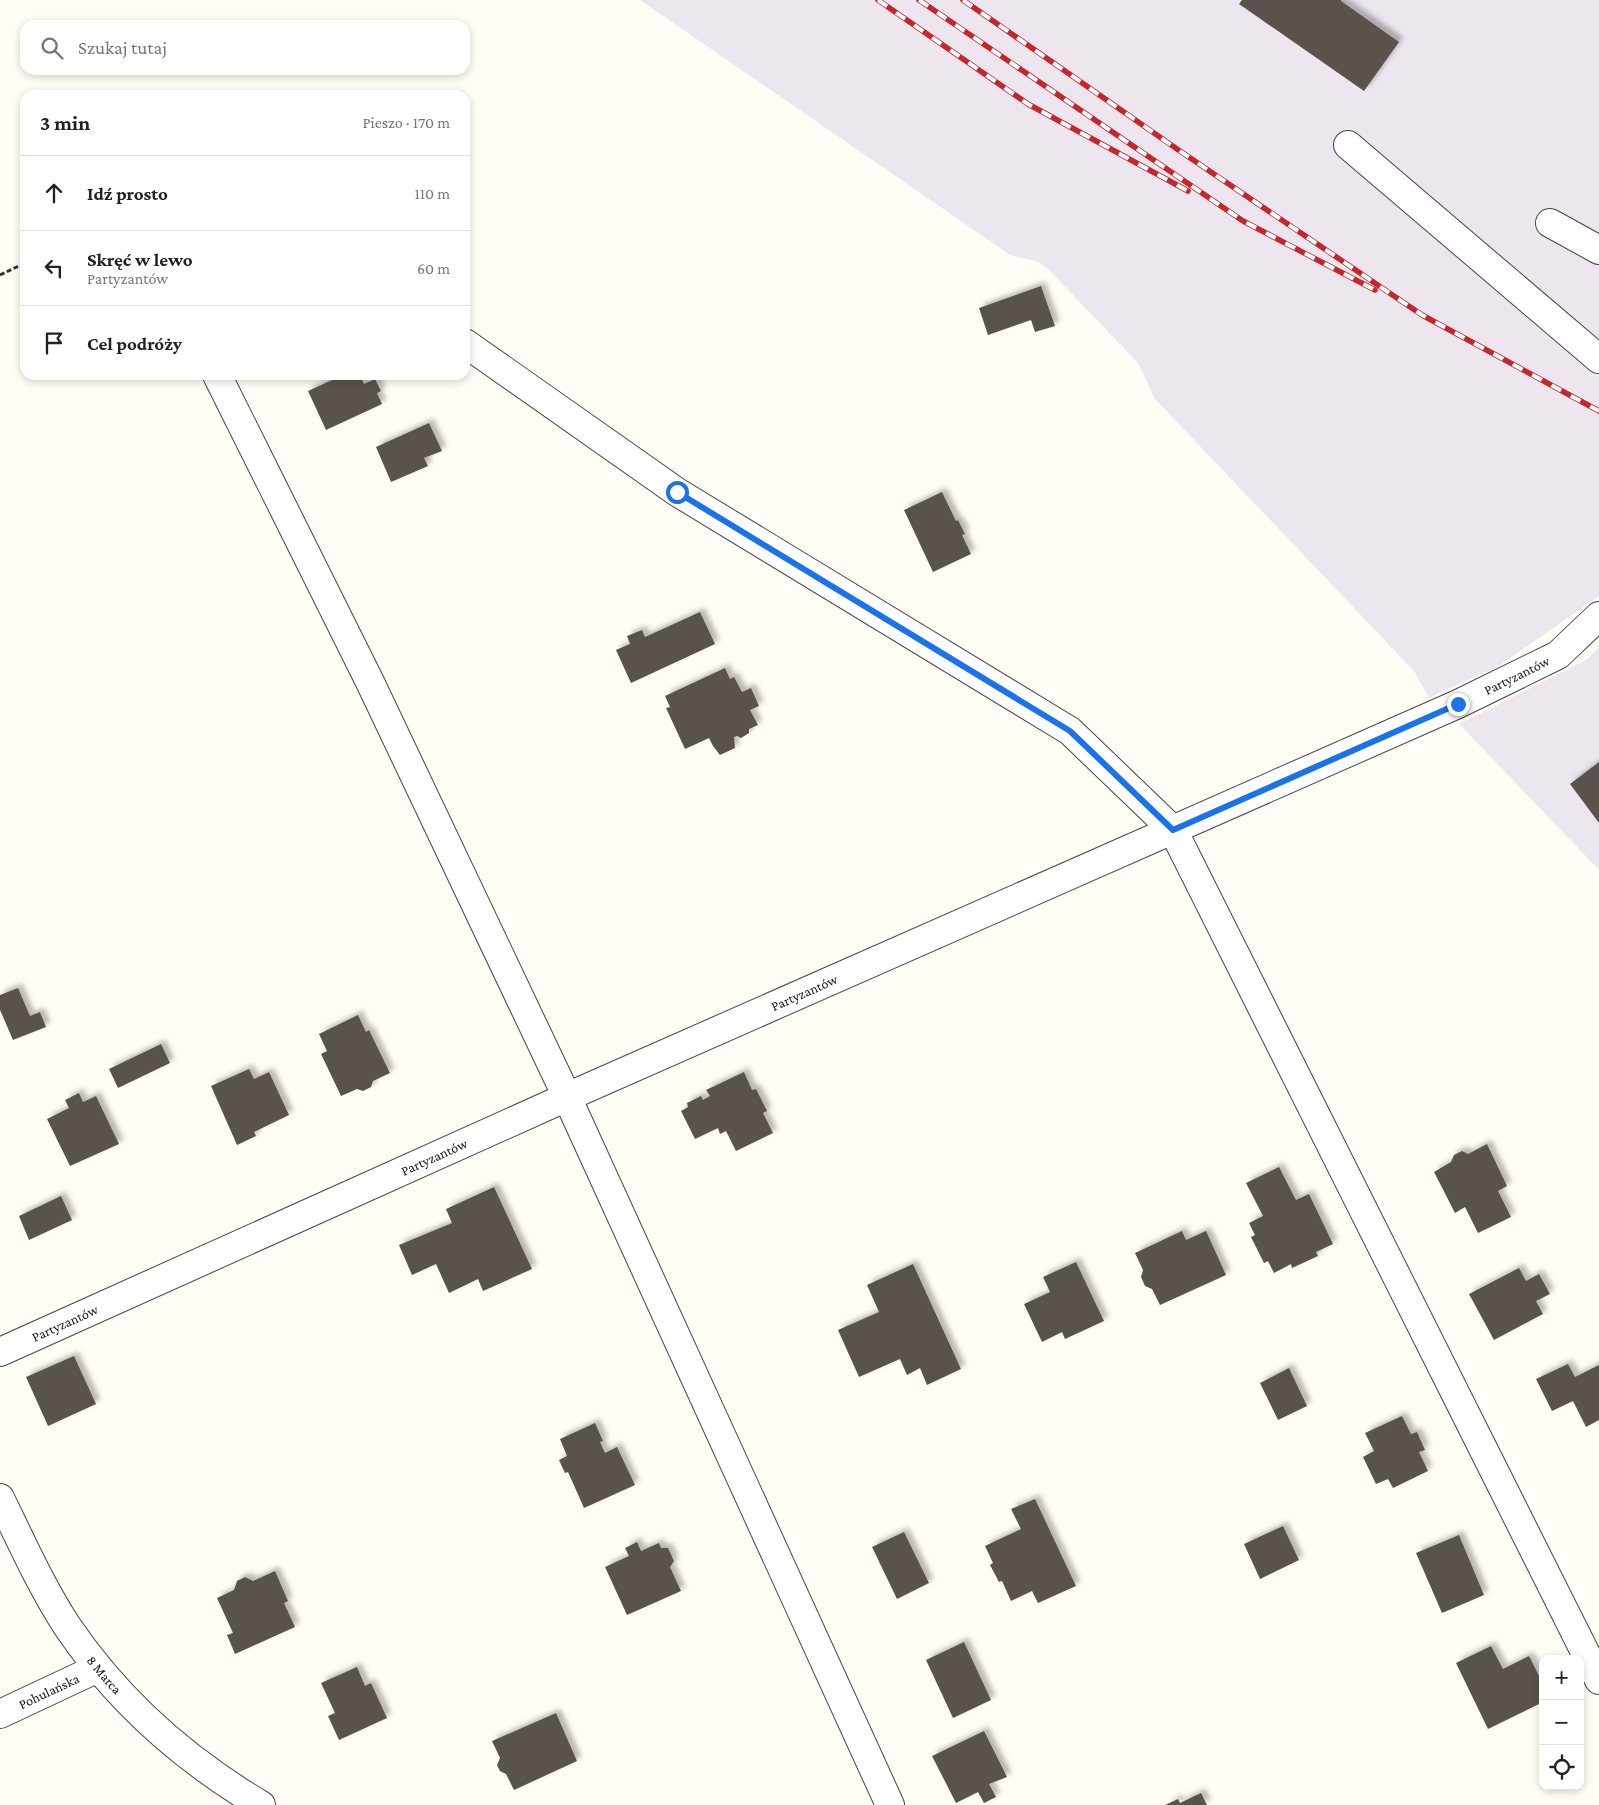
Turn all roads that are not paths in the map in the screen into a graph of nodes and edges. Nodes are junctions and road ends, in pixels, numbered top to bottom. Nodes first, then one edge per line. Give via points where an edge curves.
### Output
1 (1348, 145) dead end
2 (1550, 223) dead end
3 (1599, 250) edge
4 (470, 347) edge
5 (1599, 358) edge
6 (219, 380) edge
7 (1599, 616) edge
8 (1173, 830) junction
9 (567, 1097) junction
10 (0, 1352) edge
11 (0, 1498) edge
12 (98, 1668) junction
13 (1599, 1680) edge
14 (0, 1714) edge
15 (261, 1805) edge
16 (890, 1805) edge

1 - 5 street
2 - 3 street
4 - 8 street via 677,492 1070,731
6 - 9 street via 370,682
7 - 8 street, Partyzantów via 1558,656 1458,704
8 - 9 street, Partyzantów
8 - 13 street
9 - 10 street, Partyzantów
9 - 16 street
11 - 12 street, 8 Marca via 45,1587
12 - 14 street, Pohulańska
12 - 15 street, 8 Marca via 172,1742 210,1772

